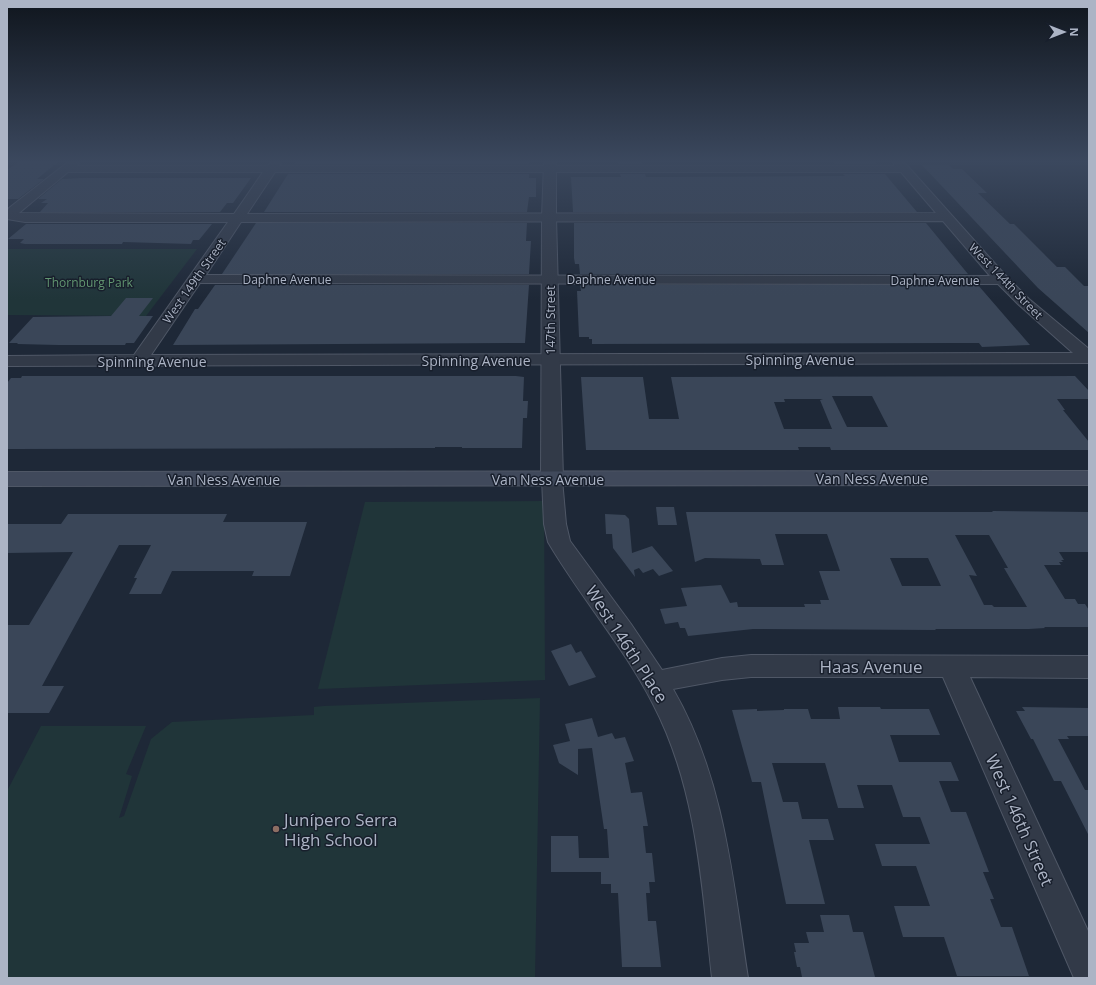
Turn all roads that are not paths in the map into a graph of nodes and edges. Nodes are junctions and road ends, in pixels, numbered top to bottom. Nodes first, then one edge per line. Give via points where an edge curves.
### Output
1 (18, 208) edge
2 (244, 208) edge
3 (548, 208) edge
4 (937, 208) edge
5 (548, 217) junction
6 (945, 217) junction
7 (237, 218) junction
8 (195, 279) junction
9 (550, 279) junction
10 (1002, 280) junction
11 (1089, 358) edge
12 (550, 359) junction
13 (7, 361) edge
14 (139, 361) junction
15 (1089, 478) edge
16 (7, 479) edge
17 (552, 479) junction
18 (952, 667) junction
19 (1089, 667) edge
20 (655, 682) junction
21 (1089, 972) edge
22 (730, 978) edge

1 - 7 street via 11,216
2 - 7 street, West 149th Street
3 - 5 street, 147th Street
4 - 6 street, West 144th Street
5 - 6 street
5 - 7 street
5 - 9 street, 147th Street
6 - 10 street, West 144th Street
7 - 8 street, West 149th Street
8 - 9 street, Daphne Avenue
8 - 14 street, West 149th Street
9 - 10 street, Daphne Avenue
9 - 12 street, 147th Street
10 - 11 street, West 144th Street
11 - 12 street, Spinning Avenue
12 - 14 street, Spinning Avenue
12 - 17 street, 147th Street
13 - 14 street, Spinning Avenue
15 - 17 main road, Van Ness Avenue
16 - 17 main road, Van Ness Avenue
17 - 20 street, West 146th Place via 555,524 560,542
18 - 19 street, Haas Avenue
18 - 20 street, Haas Avenue via 751,666
18 - 21 street, West 146th Street
20 - 22 street, West 146th Place via 677,724 697,778 711,848

